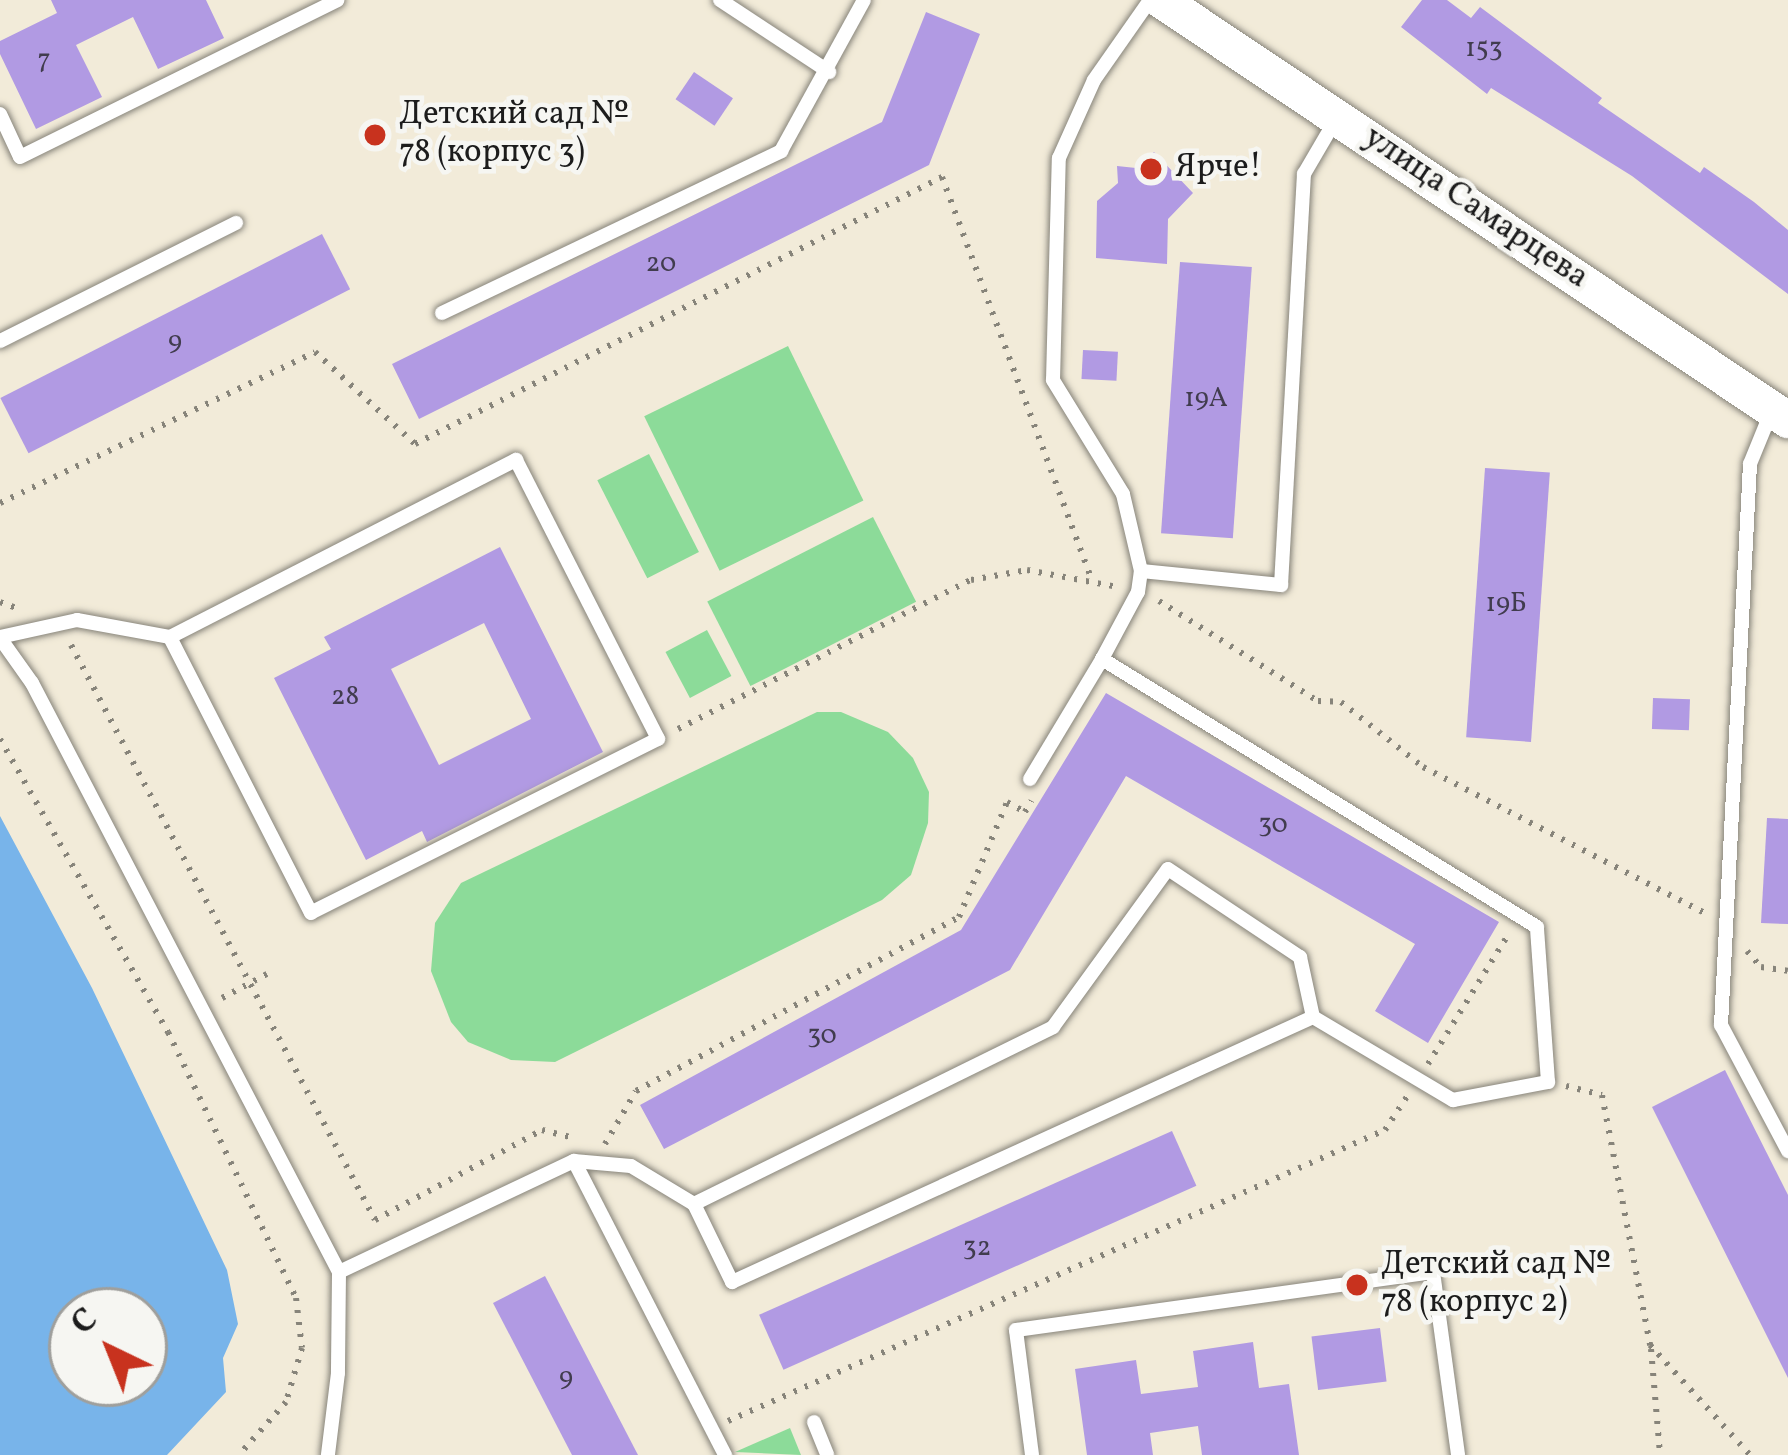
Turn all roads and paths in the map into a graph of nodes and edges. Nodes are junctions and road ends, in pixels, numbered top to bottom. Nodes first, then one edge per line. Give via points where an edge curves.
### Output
1 (337, 0) edge
2 (720, 0) edge
3 (864, 0) edge
4 (1150, 0) edge
5 (1161, 0) edge
6 (829, 72) junction
7 (0, 114) edge
8 (1338, 117) junction
9 (236, 223) dead end
10 (442, 313) dead end
11 (0, 340) edge
12 (1780, 415) edge
13 (0, 503) edge
14 (1141, 571) junction
15 (1092, 581) dead end
16 (0, 602) edge
17 (60, 624) junction
18 (170, 637) junction
19 (0, 638) edge
20 (1102, 659) junction
21 (0, 739) edge
22 (1033, 785) joint
23 (1313, 1017) junction
24 (1548, 1082) junction
25 (1787, 1145) edge
26 (574, 1161) junction
27 (694, 1204) junction
28 (339, 1272) junction
29 (1651, 1346) junction
30 (814, 1422) dead end
31 (239, 1455) edge
32 (328, 1455) edge
33 (724, 1455) edge
34 (827, 1455) edge
35 (1033, 1455) edge
36 (1458, 1455) edge
37 (1660, 1455) edge
38 (1750, 1455) edge

1 - 7 lane via 20,157
2 - 6 lane
3 - 6 lane
4 - 14 lane via 1094,80 1059,158 1053,380 1123,494
5 - 8 street, улица Самарцева
6 - 10 lane via 781,151
8 - 12 street, улица Самарцева
8 - 14 lane via 1304,174 1281,585
9 - 11 lane
12 - 25 lane via 1750,464 1721,1025
13 - 15 path via 315,352 415,444 942,177
14 - 20 lane
16 - 17 path
17 - 18 lane
17 - 19 lane
17 - 22 path via 375,1220 542,1130 604,1146 636,1091 959,917 1007,802 1025,812
18 - 18 lane via 516,460 658,739 311,913
19 - 28 lane via 32,683
20 - 22 lane
20 - 24 lane via 1537,927
21 - 31 path via 168,1032 296,1298 302,1348 286,1402
23 - 24 lane via 1454,1100
23 - 27 lane via 732,1282
23 - 27 lane via 1300,957 1168,868 1053,1027
24 - 29 path via 1603,1094
26 - 27 lane via 631,1166
26 - 28 lane
26 - 33 lane
28 - 32 lane
29 - 37 path
29 - 38 path
30 - 34 lane
35 - 36 lane via 1016,1330 1433,1272

